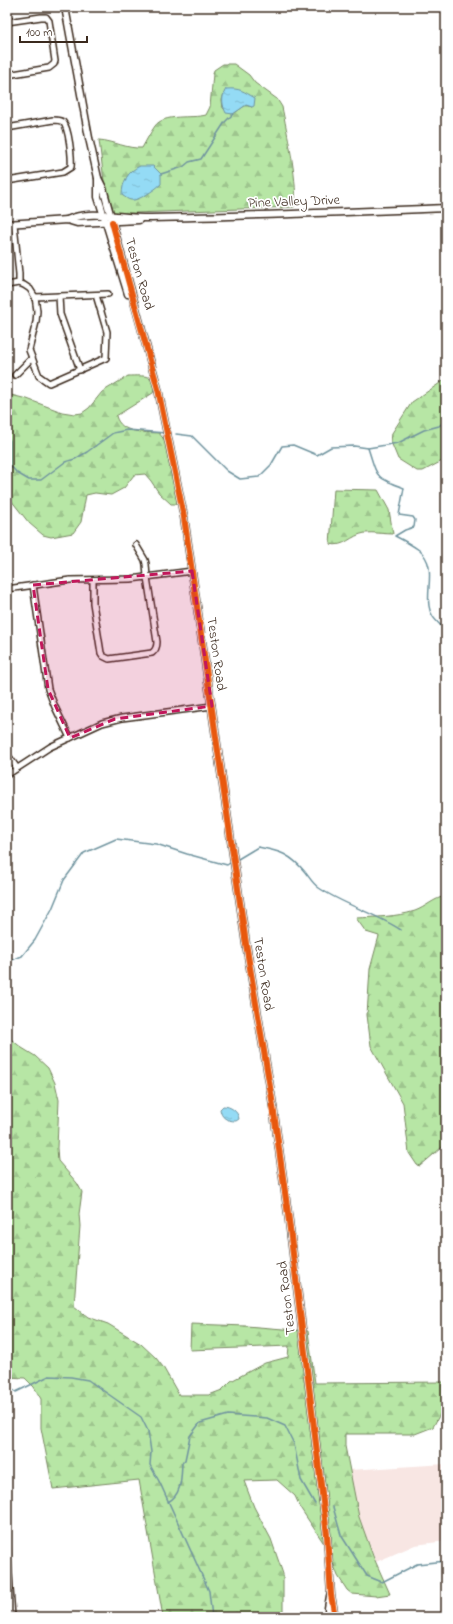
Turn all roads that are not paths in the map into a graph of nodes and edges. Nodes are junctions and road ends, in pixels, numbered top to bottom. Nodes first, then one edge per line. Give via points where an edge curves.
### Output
1 (65, 7) edge
2 (7, 22) edge
3 (7, 75) edge
4 (7, 128) edge
5 (98, 178) junction
6 (7, 181) edge
7 (446, 208) edge
8 (104, 219) junction
9 (111, 219) junction
10 (10, 224) edge
11 (19, 283) junction
12 (7, 285) edge
13 (108, 294) dead end
14 (96, 295) junction
15 (59, 296) junction
16 (35, 297) junction
17 (144, 338) junction
18 (32, 358) junction
19 (80, 370) junction
20 (15, 375) dead end
21 (136, 545) dead end
22 (192, 571) junction
23 (147, 577) junction
24 (93, 580) junction
25 (33, 585) junction
26 (7, 590) edge
27 (212, 706) junction
28 (70, 738) junction
29 (7, 754) edge
30 (17, 768) junction
31 (7, 775) edge
32 (7, 1545) edge
33 (331, 1595) junction
34 (12, 1617) edge
35 (329, 1617) edge
36 (335, 1617) edge

1 - 5 street, Teston Road
2 - 3 street via 46,17 49,21 55,61 49,68
4 - 6 street via 59,121 66,127 72,159 71,167 64,172
5 - 8 street, Teston Road via 98,197
5 - 9 street, Teston Road
7 - 9 street, Pine Valley Drive via 298,215
8 - 9 street, Pine Valley Drive
8 - 10 street, Pine Valley Drive via 77,223 67,220
8 - 17 street, Teston Road
9 - 17 street, Teston Road
10 - 11 street
11 - 12 street
11 - 16 street via 27,286
13 - 14 street
14 - 15 street
14 - 19 street via 107,332 106,356 104,360
15 - 16 street
15 - 19 street via 60,314
16 - 18 street via 36,322 29,348
17 - 22 street, Teston Road via 160,397
18 - 19 street via 39,376 50,383
18 - 20 street
21 - 23 street via 145,560
22 - 23 street
22 - 27 street, Teston Road
23 - 24 street
23 - 24 street via 156,649 152,653 109,658 101,653 93,603
24 - 25 street
25 - 26 street
25 - 28 street via 48,689
27 - 28 street via 115,719
27 - 33 street, Teston Road via 289,1221 327,1535
28 - 30 street
29 - 30 street
30 - 31 street
32 - 34 street
33 - 35 street, Teston Road
33 - 36 street, Teston Road

